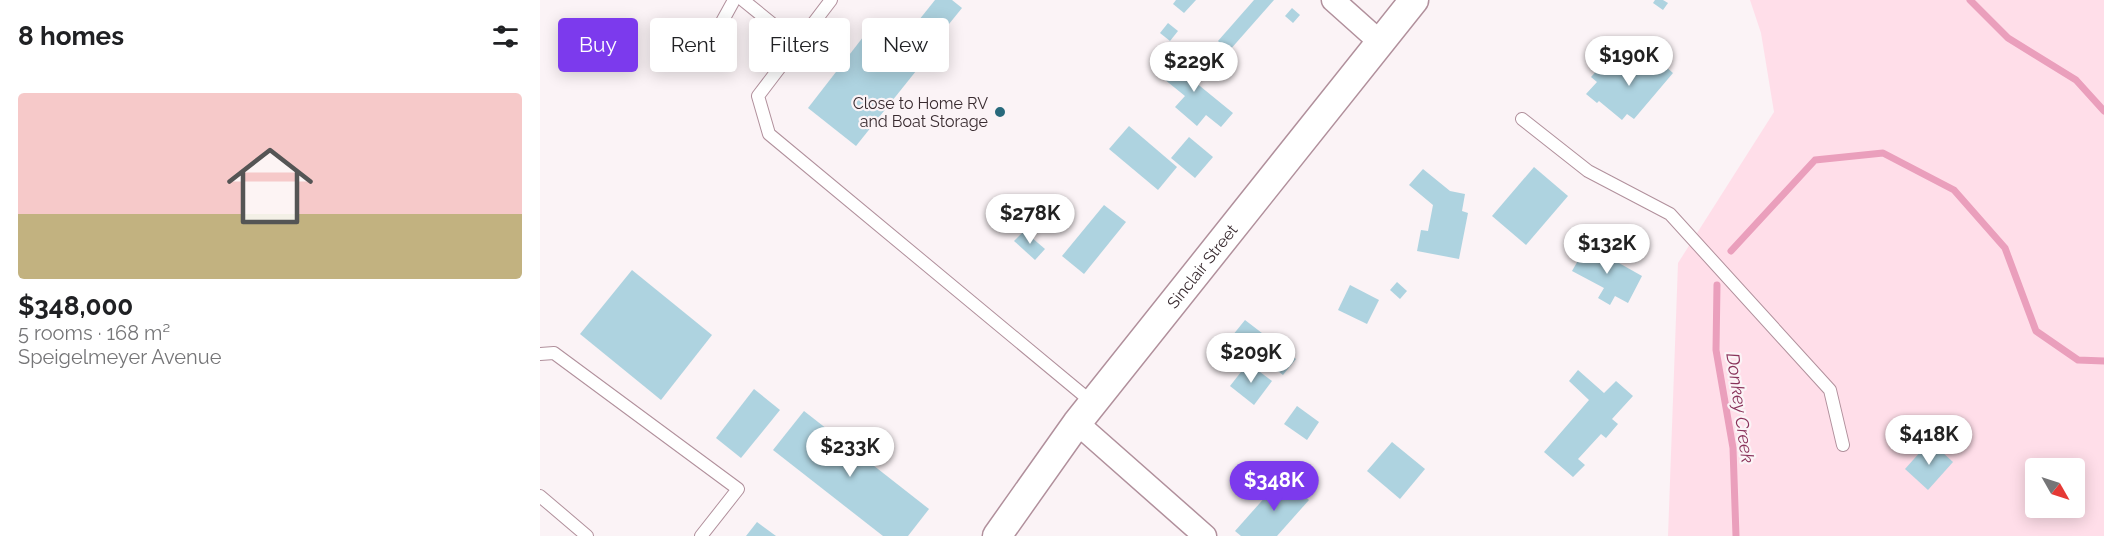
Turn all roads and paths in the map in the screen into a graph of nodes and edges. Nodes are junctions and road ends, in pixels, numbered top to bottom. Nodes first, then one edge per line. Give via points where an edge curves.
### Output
1 (734, 0) edge
2 (743, 0) edge
3 (831, 0) edge
4 (1333, 0) edge
5 (1414, 0) edge
6 (724, 18) edge
7 (765, 18) edge
8 (817, 18) edge
9 (1380, 42) junction
10 (776, 72) edge
11 (1522, 119) dead end
12 (540, 354) edge
13 (1085, 413) junction
14 (1843, 445) dead end
15 (540, 496) edge
16 (588, 536) edge
17 (701, 536) edge
18 (997, 536) edge
19 (1205, 536) edge

1 - 6 lane
2 - 7 lane
3 - 8 lane
4 - 9 street
5 - 9 street, Sinclair Street
9 - 13 street, Sinclair Street
10 - 13 lane via 758,96 769,134
11 - 14 lane via 1588,171 1670,214 1830,390
12 - 17 lane via 554,353 738,489
13 - 18 street, Sinclair Street
13 - 19 street
15 - 16 lane

